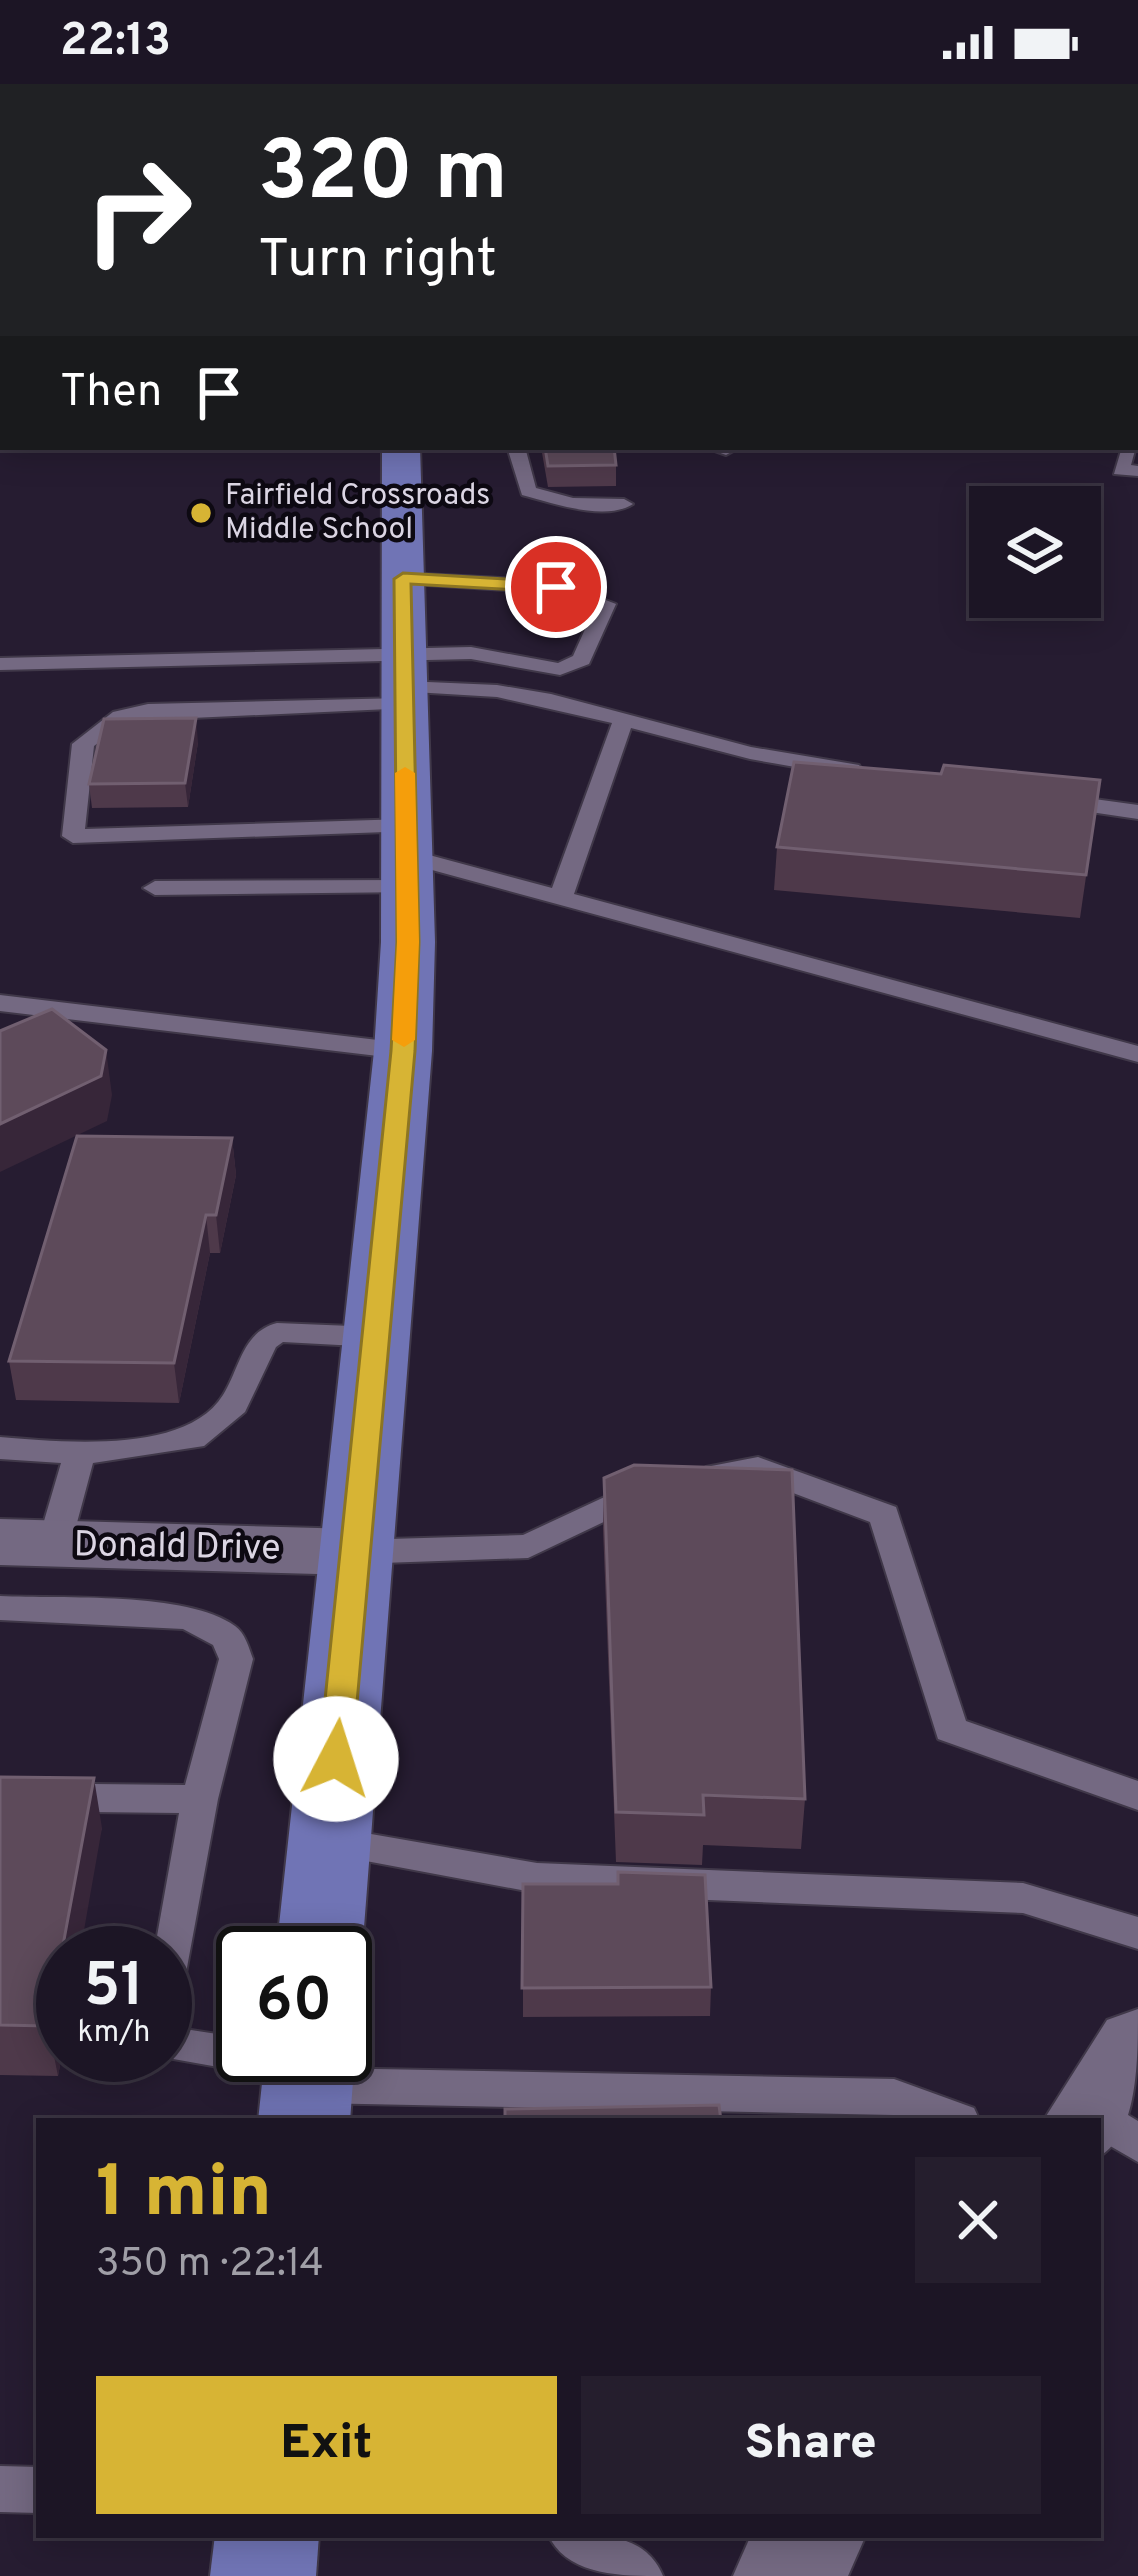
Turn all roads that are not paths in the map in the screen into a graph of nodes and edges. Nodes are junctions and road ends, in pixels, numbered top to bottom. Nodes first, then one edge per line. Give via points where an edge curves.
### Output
1 (401, 450) edge
2 (517, 450) edge
3 (1130, 450) edge
4 (1138, 472) edge
5 (624, 504) dead end
6 (403, 579) junction
7 (0, 664) edge
8 (404, 681) junction
9 (623, 721) junction
10 (864, 772) edge
11 (1024, 796) edge
12 (1138, 812) edge
13 (407, 856) junction
14 (155, 888) dead end
15 (560, 900) junction
16 (0, 1004) edge
17 (403, 1051) junction
18 (1138, 1054) edge
19 (376, 1337) junction
20 (0, 1448) edge
21 (80, 1454) junction
22 (27, 1544) edge
23 (354, 1552) junction
24 (0, 1609) edge
25 (1138, 1796) edge
26 (0, 1797) edge
27 (200, 1799) junction
28 (328, 1842) junction
29 (178, 1926) edge
30 (321, 1926) edge
31 (1138, 1933) edge
32 (328, 2082) edge
33 (886, 2109) edge
34 (941, 2118) edge
35 (0, 2488) edge
36 (36, 2490) edge
37 (267, 2538) edge
38 (581, 2538) edge
39 (812, 2538) edge
40 (263, 2576) edge
41 (639, 2576) edge
42 (786, 2576) edge

1 - 6 main road
2 - 5 lane via 527,490 572,503
3 - 4 lane via 1120,470
6 - 8 main road
6 - 8 lane via 556,587 606,604 582,660 560,669 471,653
7 - 8 lane
8 - 9 lane via 551,700
8 - 13 main road
8 - 13 lane via 278,707 120,716 83,744 73,836
9 - 10 lane
9 - 15 lane
11 - 12 lane
13 - 14 lane
13 - 15 lane
13 - 17 main road
15 - 18 lane
16 - 17 lane
17 - 19 main road
19 - 21 lane via 277,1332 262,1342 234,1405 194,1439
19 - 23 main road
20 - 21 lane
21 - 22 lane
22 - 23 street, Donald Drive
23 - 25 lane via 528,1546 602,1506 758,1468 884,1515 951,1730
23 - 28 main road
24 - 27 lane via 189,1617 226,1637 236,1659
26 - 27 lane
27 - 29 lane
28 - 30 main road
28 - 31 lane via 537,1878 1023,1898
32 - 33 lane
33 - 34 lane
35 - 36 lane
37 - 40 main road
38 - 41 lane
39 - 42 street

